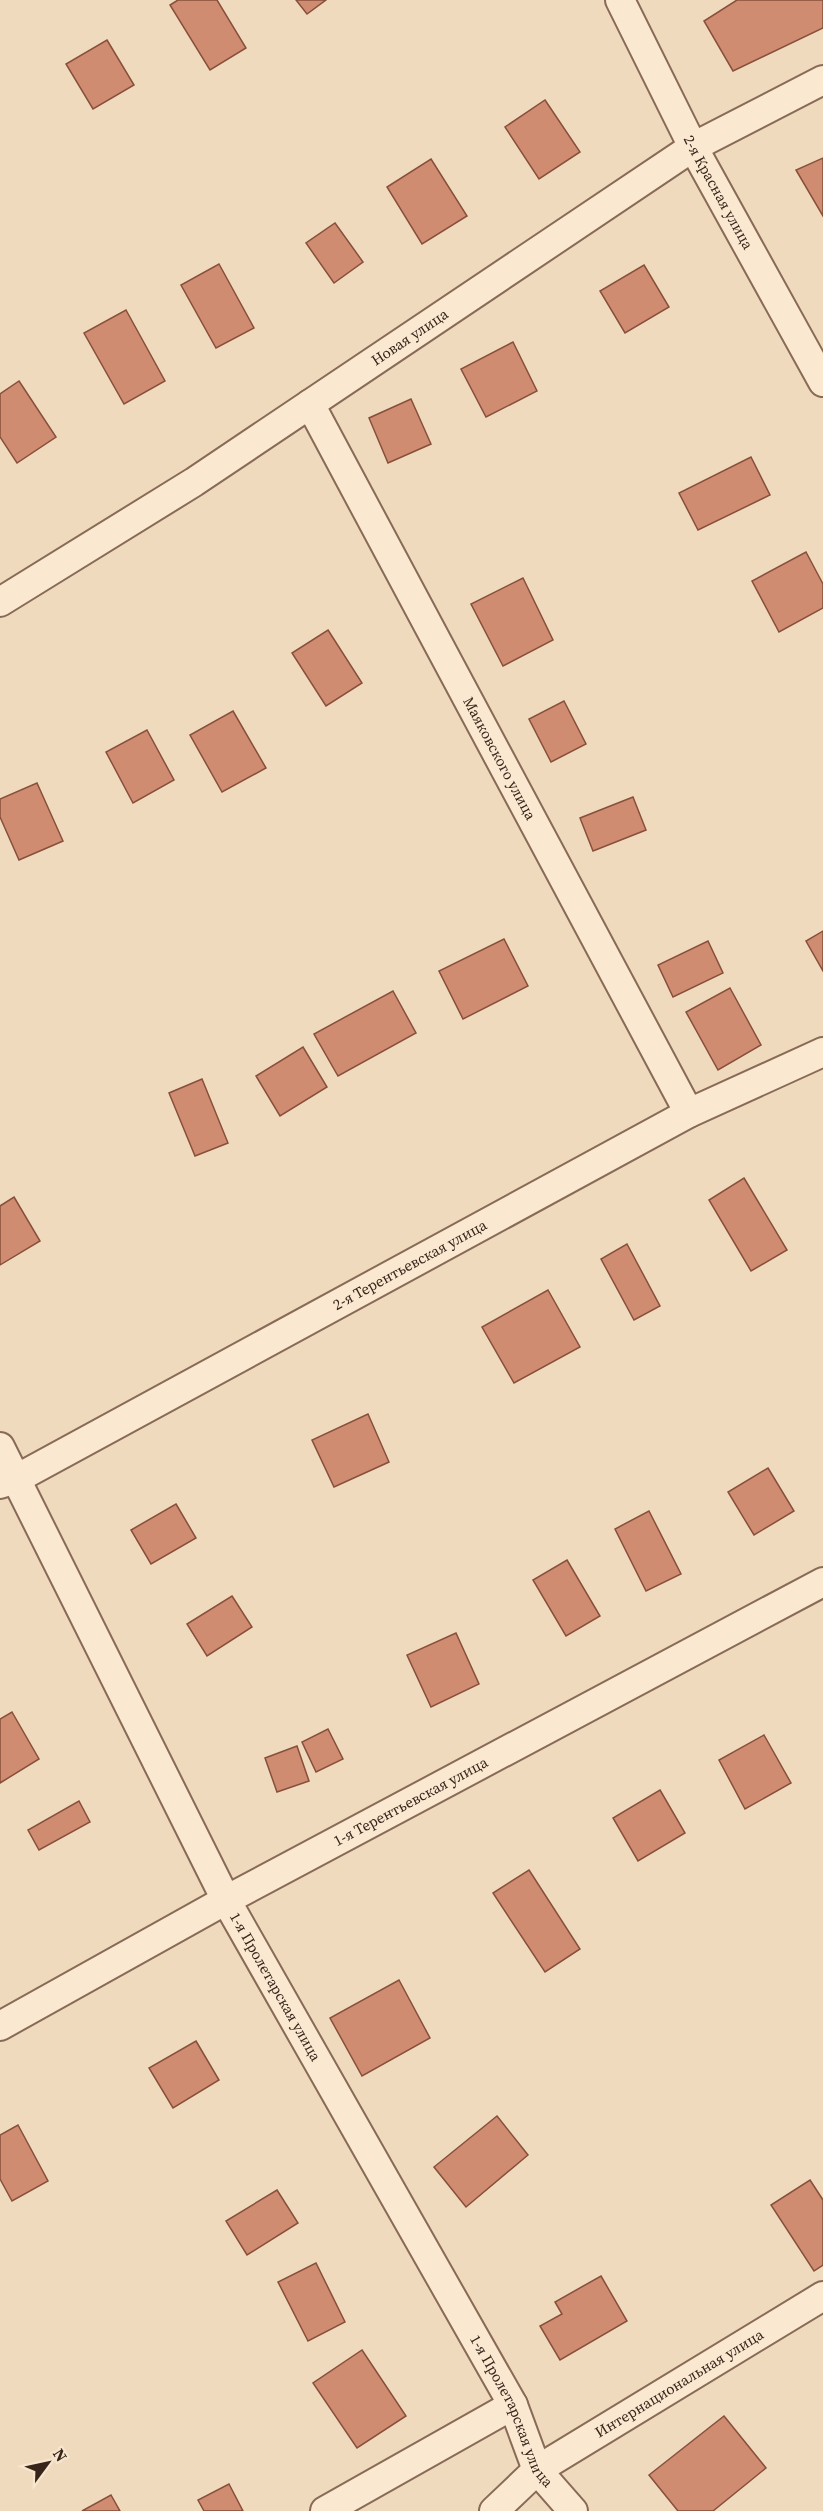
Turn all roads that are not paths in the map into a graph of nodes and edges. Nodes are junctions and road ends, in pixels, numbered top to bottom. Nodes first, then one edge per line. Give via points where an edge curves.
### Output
1 (620, 0) edge
2 (823, 80) edge
3 (693, 147) junction
4 (823, 382) edge
5 (310, 404) junction
6 (0, 602) edge
7 (823, 1052) edge
8 (688, 1113) junction
9 (0, 1447) edge
10 (8, 1482) edge
11 (823, 1582) edge
12 (226, 1900) junction
13 (0, 2026) edge
14 (823, 2296) edge
15 (513, 2405) junction
16 (537, 2470) junction
17 (325, 2511) edge
18 (494, 2511) edge
19 (573, 2511) edge

1 - 3 street, 2-я Красная улица
2 - 3 street, Новая улица
3 - 4 street, 2-я Красная улица
3 - 5 street, Новая улица
5 - 6 street, Новая улица via 194,482
5 - 8 street, Маяковского улица
7 - 8 street, 2-я Терентьевская улица
8 - 10 street, 2-я Терентьевская улица
9 - 10 street, 1-я Пролетарская улица
10 - 12 street, 1-я Пролетарская улица
11 - 12 street, 1-я Терентьевская улица
12 - 13 street, 1-я Терентьевская улица
12 - 15 street, 1-я Пролетарская улица
14 - 16 street, Интернациональная улица
15 - 16 street, 1-я Пролетарская улица
15 - 17 street
16 - 18 street, Интернациональная улица
16 - 19 street, 1-я Пролетарская улица

